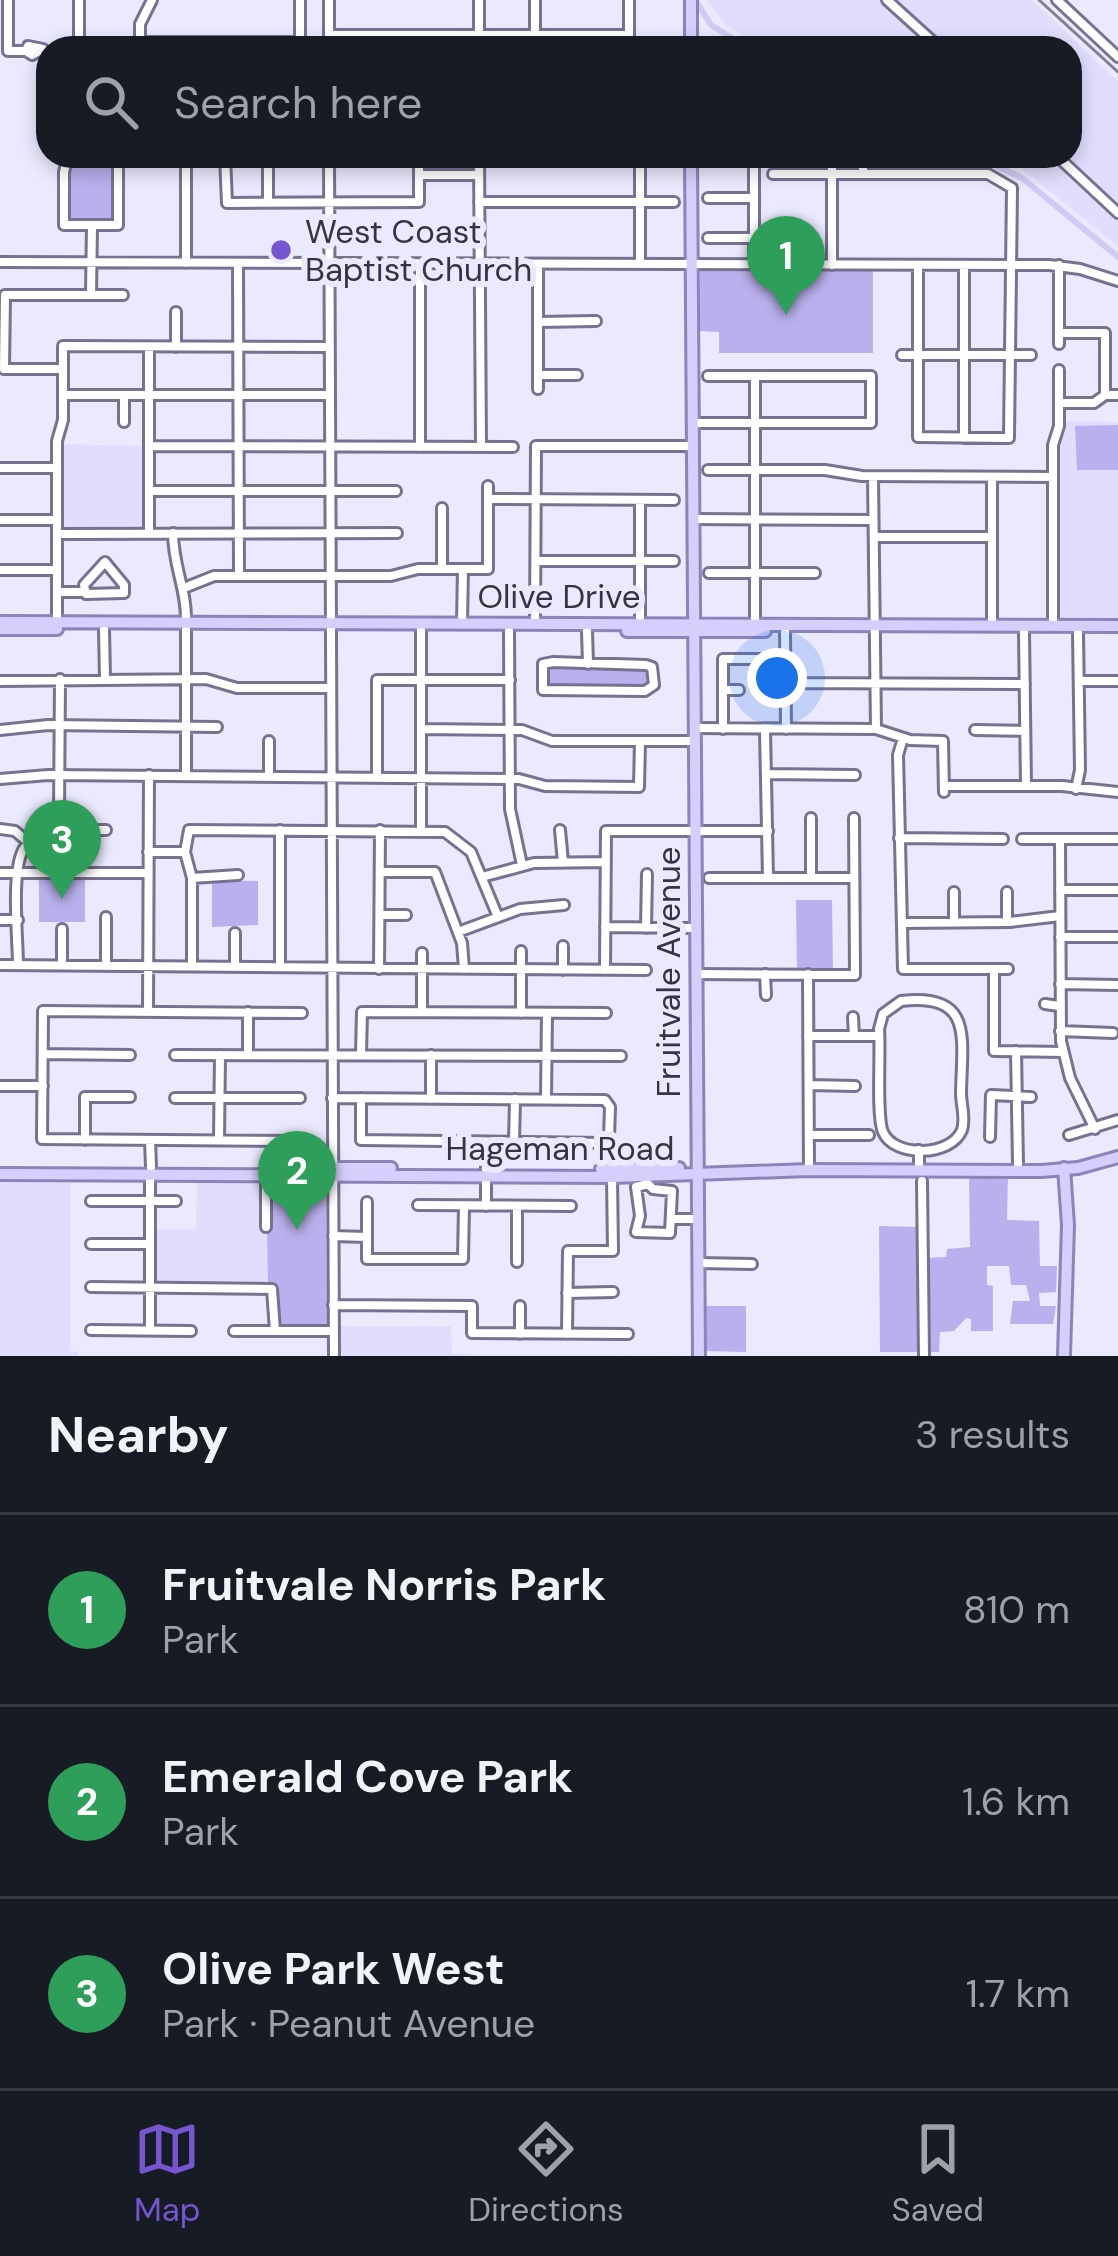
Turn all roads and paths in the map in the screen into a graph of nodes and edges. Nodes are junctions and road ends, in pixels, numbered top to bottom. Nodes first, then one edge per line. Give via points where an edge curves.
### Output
1 (8, 0) edge
2 (80, 0) edge
3 (152, 0) edge
4 (300, 0) edge
5 (328, 0) edge
6 (479, 0) edge
7 (535, 0) edge
8 (629, 0) edge
9 (691, 0) edge
10 (887, 0) edge
11 (1057, 0) edge
12 (329, 35) joint
13 (419, 35) joint
14 (479, 35) junction
15 (535, 35) junction
16 (629, 35) joint
17 (79, 36) edge
18 (141, 36) edge
19 (300, 36) edge
20 (691, 36) edge
21 (927, 36) edge
22 (26, 50) dead end
23 (1118, 57) edge
24 (65, 168) edge
25 (118, 168) edge
26 (186, 168) edge
27 (226, 168) edge
28 (268, 168) edge
29 (329, 168) edge
30 (419, 168) edge
31 (479, 168) edge
32 (640, 168) edge
33 (691, 168) edge
34 (754, 168) edge
35 (832, 168) edge
36 (863, 168) edge
37 (1070, 168) edge
38 (773, 174) dead end
39 (832, 174) junction
40 (863, 174) junction
41 (419, 175) junction
42 (479, 175) junction
43 (708, 198) dead end
44 (754, 198) junction
45 (268, 202) junction
46 (329, 202) junction
47 (479, 202) junction
48 (640, 202) junction
49 (674, 202) dead end
50 (1118, 213) edge
51 (92, 225) junction
52 (708, 238) dead end
53 (754, 238) junction
54 (0, 262) edge
55 (91, 262) junction
56 (186, 263) junction
57 (238, 263) junction
58 (329, 263) junction
59 (420, 263) junction
60 (481, 264) junction
61 (538, 264) junction
62 (640, 264) junction
63 (754, 264) junction
64 (832, 265) junction
65 (918, 265) junction
66 (964, 265) junction
67 (1012, 265) junction
68 (1059, 266) junction
69 (691, 267) junction
70 (1118, 281) edge
71 (91, 295) junction
72 (123, 295) dead end
73 (176, 312) dead end
74 (538, 322) junction
75 (596, 322) dead end
76 (691, 342) junction
77 (238, 346) junction
78 (329, 346) junction
79 (149, 347) junction
80 (176, 347) junction
81 (902, 355) dead end
82 (918, 355) junction
83 (964, 356) junction
84 (1009, 356) junction
85 (1031, 356) dead end
86 (2, 369) edge
87 (63, 369) junction
88 (1059, 370) dead end
89 (538, 375) junction
90 (577, 375) dead end
91 (708, 376) dead end
92 (755, 376) junction
93 (538, 388) dead end
94 (63, 395) junction
95 (124, 395) junction
96 (149, 395) junction
97 (238, 395) junction
98 (329, 395) junction
99 (1105, 395) junction
100 (1118, 395) edge
101 (1059, 403) junction
102 (124, 422) dead end
103 (694, 423) junction
104 (755, 423) junction
105 (964, 438) junction
106 (149, 446) junction
107 (691, 446) junction
108 (238, 447) junction
109 (329, 447) junction
110 (420, 447) junction
111 (481, 447) junction
112 (513, 447) dead end
113 (0, 468) edge
114 (57, 468) junction
115 (709, 470) dead end
116 (755, 470) junction
117 (873, 477) junction
118 (992, 477) junction
119 (1053, 477) junction
120 (488, 486) dead end
121 (149, 491) junction
122 (238, 491) junction
123 (329, 491) junction
124 (396, 491) dead end
125 (488, 500) junction
126 (536, 500) junction
127 (640, 500) junction
128 (674, 500) dead end
129 (442, 508) dead end
130 (693, 519) junction
131 (0, 520) edge
132 (58, 520) junction
133 (755, 520) junction
134 (873, 520) junction
135 (149, 533) junction
136 (173, 533) junction
137 (238, 533) junction
138 (329, 533) junction
139 (397, 533) dead end
140 (58, 534) junction
141 (874, 537) junction
142 (992, 537) junction
143 (536, 561) junction
144 (640, 561) junction
145 (674, 561) dead end
146 (442, 568) junction
147 (463, 569) junction
148 (0, 570) edge
149 (58, 570) junction
150 (709, 573) dead end
151 (755, 573) junction
152 (814, 573) dead end
153 (238, 576) junction
154 (329, 576) junction
155 (184, 587) junction
156 (58, 592) junction
157 (84, 592) junction
158 (57, 622) junction
159 (131, 622) junction
160 (456, 623) junction
161 (535, 624) junction
162 (640, 624) junction
163 (755, 624) junction
164 (610, 625) junction
165 (992, 625) junction
166 (1053, 625) junction
167 (0, 626) edge
168 (186, 626) junction
169 (328, 626) junction
170 (690, 627) junction
171 (873, 628) junction
172 (33, 629) junction
173 (104, 629) junction
174 (1118, 629) edge
175 (421, 630) junction
176 (508, 631) junction
177 (587, 631) junction
178 (785, 632) junction
179 (1026, 632) junction
180 (1078, 633) junction
181 (786, 659) junction
182 (588, 664) junction
183 (60, 679) junction
184 (105, 679) junction
185 (186, 679) junction
186 (422, 680) junction
187 (510, 680) junction
188 (0, 681) edge
189 (1079, 681) junction
190 (1118, 681) edge
191 (786, 683) junction
192 (876, 684) junction
193 (1025, 684) junction
194 (330, 688) junction
195 (723, 690) junction
196 (739, 690) dead end
197 (60, 725) junction
198 (186, 726) junction
199 (218, 728) dead end
200 (694, 728) junction
201 (422, 729) junction
202 (510, 729) junction
203 (723, 729) junction
204 (765, 729) junction
205 (786, 729) junction
206 (0, 730) edge
207 (876, 730) junction
208 (976, 730) dead end
209 (1025, 731) junction
210 (903, 738) junction
211 (269, 741) dead end
212 (640, 741) junction
213 (689, 741) junction
214 (695, 758) junction
215 (766, 774) junction
216 (60, 775) junction
217 (149, 775) junction
218 (186, 775) junction
219 (269, 775) junction
220 (855, 775) dead end
221 (331, 776) junction
222 (377, 778) junction
223 (422, 778) junction
224 (0, 779) edge
225 (510, 779) junction
226 (1026, 786) junction
227 (1076, 789) junction
228 (1118, 792) edge
229 (693, 804) junction
230 (811, 818) dead end
231 (854, 818) dead end
232 (56, 823) junction
233 (0, 829) edge
234 (470, 829) dead end
235 (106, 830) dead end
236 (280, 830) junction
237 (331, 830) junction
238 (380, 830) junction
239 (421, 830) junction
240 (560, 830) dead end
241 (694, 831) junction
242 (768, 831) junction
243 (899, 838) junction
244 (1003, 838) dead end
245 (1022, 838) dead end
246 (1060, 839) junction
247 (1118, 839) edge
248 (461, 841) junction
249 (29, 843) junction
250 (148, 852) junction
251 (185, 852) junction
252 (563, 862) junction
253 (605, 862) junction
254 (522, 865) junction
255 (380, 872) junction
256 (0, 873) edge
257 (18, 873) junction
258 (148, 873) junction
259 (238, 874) dead end
260 (647, 874) dead end
261 (482, 877) junction
262 (192, 878) junction
263 (709, 878) dead end
264 (769, 878) junction
265 (811, 878) junction
266 (854, 878) junction
267 (1060, 890) junction
268 (1118, 890) edge
269 (954, 892) dead end
270 (1007, 892) dead end
271 (563, 904) dead end
272 (380, 915) junction
273 (406, 915) dead end
274 (1060, 916) junction
275 (106, 917) dead end
276 (498, 917) junction
277 (0, 920) edge
278 (18, 920) junction
279 (954, 922) junction
280 (1006, 922) junction
281 (902, 923) junction
282 (605, 927) junction
283 (646, 928) junction
284 (694, 928) junction
285 (62, 929) dead end
286 (458, 932) junction
287 (235, 933) dead end
288 (1060, 937) junction
289 (1118, 937) edge
290 (563, 946) dead end
291 (521, 951) dead end
292 (422, 953) dead end
293 (0, 965) edge
294 (18, 965) junction
295 (62, 965) junction
296 (106, 965) junction
297 (148, 965) junction
298 (192, 965) junction
299 (235, 966) junction
300 (280, 966) junction
301 (332, 966) junction
302 (380, 969) junction
303 (422, 969) junction
304 (464, 969) junction
305 (994, 969) junction
306 (1008, 969) dead end
307 (521, 970) junction
308 (562, 970) junction
309 (605, 970) junction
310 (646, 970) dead end
311 (695, 974) junction
312 (766, 974) junction
313 (808, 974) junction
314 (1059, 985) junction
315 (1118, 985) edge
316 (766, 995) dead end
317 (1045, 1004) dead end
318 (1059, 1006) junction
319 (148, 1012) junction
320 (248, 1012) junction
321 (302, 1012) dead end
322 (422, 1012) junction
323 (520, 1013) junction
324 (547, 1013) junction
325 (606, 1013) dead end
326 (854, 1017) dead end
327 (1060, 1031) junction
328 (1113, 1033) dead end
329 (808, 1036) junction
330 (854, 1036) junction
331 (877, 1036) dead end
332 (1016, 1052) junction
333 (1063, 1052) junction
334 (43, 1054) junction
335 (130, 1055) dead end
336 (175, 1055) dead end
337 (220, 1055) junction
338 (248, 1055) junction
339 (332, 1055) junction
340 (362, 1055) junction
341 (431, 1055) junction
342 (546, 1056) junction
343 (621, 1056) dead end
344 (809, 1085) junction
345 (0, 1086) edge
346 (43, 1086) junction
347 (855, 1086) dead end
348 (1016, 1095) junction
349 (1030, 1096) dead end
350 (130, 1097) dead end
351 (175, 1097) dead end
352 (220, 1098) junction
353 (300, 1098) dead end
354 (332, 1098) junction
355 (361, 1098) junction
356 (431, 1099) junction
357 (515, 1099) junction
358 (546, 1099) junction
359 (1118, 1120) edge
360 (1095, 1129) junction
361 (809, 1135) junction
362 (869, 1135) dead end
363 (1069, 1135) dead end
364 (990, 1137) dead end
365 (85, 1140) junction
366 (150, 1140) junction
367 (219, 1140) junction
368 (300, 1141) dead end
369 (486, 1142) junction
370 (514, 1142) junction
371 (1118, 1154) edge
372 (921, 1157) junction
373 (1018, 1164) junction
374 (772, 1166) junction
375 (809, 1167) junction
376 (61, 1168) junction
377 (1062, 1168) junction
378 (649, 1169) junction
379 (0, 1170) edge
380 (891, 1170) junction
381 (985, 1170) junction
382 (150, 1171) junction
383 (696, 1171) junction
384 (333, 1172) junction
385 (486, 1173) junction
386 (740, 1173) junction
387 (28, 1174) junction
388 (266, 1175) junction
389 (612, 1177) junction
390 (922, 1181) dead end
391 (92, 1201) dead end
392 (150, 1201) junction
393 (176, 1201) dead end
394 (367, 1202) dead end
395 (418, 1205) dead end
396 (464, 1206) junction
397 (486, 1206) junction
398 (517, 1206) junction
399 (572, 1206) dead end
400 (684, 1216) junction
401 (266, 1227) dead end
402 (333, 1237) junction
403 (367, 1237) junction
404 (92, 1244) dead end
405 (150, 1244) junction
406 (517, 1262) dead end
407 (698, 1263) junction
408 (752, 1264) dead end
409 (92, 1287) dead end
410 (150, 1287) junction
411 (614, 1292) dead end
412 (568, 1293) junction
413 (333, 1305) junction
414 (520, 1306) dead end
415 (92, 1330) dead end
416 (150, 1330) junction
417 (191, 1330) dead end
418 (234, 1331) dead end
419 (275, 1331) junction
420 (333, 1331) junction
421 (520, 1334) junction
422 (567, 1334) junction
423 (628, 1334) dead end
424 (334, 1356) edge
425 (699, 1356) edge
426 (924, 1356) edge
427 (1061, 1356) edge

1 - 22 street via 8,51
2 - 17 street
3 - 18 street
4 - 19 street
5 - 12 street
6 - 14 street
7 - 15 street
8 - 16 street
9 - 20 main road
10 - 21 street
11 - 23 street
12 - 13 street
13 - 14 street
14 - 15 street
15 - 16 street
24 - 51 street via 64,225
25 - 51 street via 118,225
26 - 56 street
27 - 45 street via 227,203
28 - 45 street
29 - 46 street
30 - 41 street
31 - 42 street
32 - 48 street
33 - 69 main road, Fruitvale Avenue
34 - 44 street
35 - 39 street
36 - 40 street
37 - 50 street
38 - 39 street
39 - 40 street
39 - 64 street
40 - 67 street via 988,175 1012,188
41 - 42 street
41 - 46 street via 419,202
42 - 47 street
43 - 44 street
44 - 53 street
45 - 46 street
46 - 58 street
47 - 48 street
47 - 60 street
48 - 49 street
48 - 62 street
51 - 55 street
52 - 53 street
53 - 63 street
54 - 55 street
55 - 56 street
55 - 71 street
56 - 57 street
57 - 58 street
57 - 77 street
58 - 59 street
58 - 78 street
59 - 60 street
59 - 110 street
60 - 61 street
60 - 111 street
61 - 62 street
61 - 74 street
62 - 69 street
63 - 64 street
63 - 69 street
64 - 65 street
65 - 66 street
65 - 82 street
66 - 67 street
66 - 83 street
67 - 68 street
67 - 84 street
68 - 70 street
68 - 99 street via 1059,338 1105,332
69 - 76 main road, Fruitvale Avenue
71 - 72 street
71 - 86 street via 5,296
73 - 80 street
74 - 75 street
74 - 89 street
76 - 103 main road, Fruitvale Avenue
76 - 107 main road, Fruitvale Avenue
77 - 78 street
77 - 80 street
77 - 97 street
78 - 98 street
79 - 80 street
79 - 87 street via 63,346
79 - 96 street
81 - 82 street
82 - 83 street
82 - 105 street via 919,437
83 - 84 street
83 - 105 street
84 - 85 street
84 - 105 street via 1009,438
86 - 87 street
87 - 94 street
88 - 101 street
89 - 90 street
89 - 93 street
91 - 92 street
92 - 104 street
92 - 104 street via 871,376 871,423
94 - 95 street
94 - 114 street
95 - 96 street
95 - 102 street
96 - 97 street
96 - 106 street
97 - 98 street
97 - 108 street
98 - 109 street
99 - 100 street
99 - 101 street
101 - 119 street
103 - 104 street
103 - 107 main road, Fruitvale Avenue
104 - 116 street
106 - 108 street
106 - 121 street
107 - 126 street via 536,446
107 - 130 main road, Fruitvale Avenue
107 - 170 main road, Fruitvale Avenue
108 - 109 street
108 - 122 street
109 - 110 street
109 - 123 street
110 - 111 street
111 - 112 street
113 - 114 street
114 - 132 street
115 - 116 street
116 - 117 street
116 - 133 street
117 - 118 street
117 - 134 street
118 - 119 street
118 - 142 street
119 - 166 street
120 - 125 street
121 - 122 street
121 - 135 street
122 - 123 street
122 - 137 street
123 - 124 street
123 - 138 street
125 - 126 street
125 - 147 street via 488,569
126 - 127 street
126 - 143 street
127 - 128 street
127 - 144 street
129 - 146 street
130 - 133 street
130 - 170 main road, Fruitvale Avenue
131 - 132 street
132 - 140 street
133 - 134 street
133 - 151 street
134 - 141 street
135 - 136 street
135 - 140 street
136 - 137 street
136 - 155 street
137 - 138 street
137 - 153 street
138 - 139 street
138 - 154 street
140 - 149 street
141 - 142 street
141 - 171 street
142 - 165 street
143 - 144 street
143 - 161 street
144 - 145 street
144 - 162 street
146 - 147 street
146 - 154 street
147 - 160 street
148 - 149 street
149 - 156 street
150 - 151 street
151 - 152 street
151 - 163 street
153 - 154 street
153 - 155 street
154 - 169 street
155 - 168 street
156 - 157 street
156 - 158 street
157 - 157 street via 118,596 125,589 105,562
158 - 159 main road, Olive Drive
158 - 167 main road, Olive Drive
158 - 172 main road
159 - 168 main road, Olive Drive
159 - 173 main road
160 - 161 main road, Olive Drive
160 - 169 main road, Olive Drive
160 - 175 main road
161 - 164 main road, Olive Drive
161 - 176 main road
162 - 164 main road, Olive Drive
162 - 170 main road, Olive Drive
163 - 170 main road, Olive Drive
163 - 171 main road, Olive Drive
164 - 177 main road
165 - 166 main road, Olive Drive
165 - 171 main road, Olive Drive
166 - 174 main road, Olive Drive
166 - 179 main road
167 - 172 main road, Olive Drive
168 - 169 main road, Olive Drive
168 - 169 main road, Olive Drive
168 - 173 main road, Olive Drive
168 - 185 street
169 - 175 main road, Olive Drive
169 - 194 street
170 - 177 main road, Olive Drive
170 - 178 main road, Olive Drive
170 - 200 main road, Fruitvale Avenue
170 - 213 main road, Fruitvale Avenue
171 - 178 main road, Olive Drive
171 - 179 main road, Olive Drive
171 - 192 street
172 - 173 main road, Olive Drive
173 - 184 street
174 - 180 main road, Olive Drive
175 - 176 main road, Olive Drive
175 - 186 street
176 - 177 main road, Olive Drive
176 - 187 street
177 - 182 street
178 - 181 street
179 - 180 main road, Olive Drive
179 - 193 street
180 - 189 street
181 - 191 street
181 - 195 street via 723,658
182 - 182 street via 543,664 543,690 654,685 646,664
183 - 184 street
183 - 188 street
183 - 197 street
184 - 185 street
185 - 194 street
185 - 198 street
186 - 187 street
186 - 201 street
186 - 222 street via 377,680
187 - 202 street
189 - 190 street
189 - 227 street
191 - 192 street
191 - 205 street
192 - 193 street
192 - 207 street
193 - 209 street
194 - 221 street
195 - 196 street
195 - 203 street
197 - 198 street
197 - 206 street
197 - 216 street
198 - 199 street
198 - 218 street
200 - 203 street
200 - 214 main road, Fruitvale Avenue
201 - 202 street
201 - 223 street
202 - 212 street via 552,741
202 - 225 street
203 - 204 street
204 - 205 street
204 - 215 street
205 - 207 street
207 - 210 street
208 - 209 street
209 - 226 street
210 - 226 street via 943,741 944,789
210 - 243 street
211 - 219 street
212 - 213 street
212 - 225 street via 639,787
213 - 214 main road
213 - 229 main road, Fruitvale Avenue
214 - 229 main road, Fruitvale Avenue
215 - 220 street
215 - 242 street
216 - 217 street
216 - 224 street
216 - 232 street
217 - 218 street
217 - 250 street
218 - 219 street
219 - 221 street
221 - 222 street
221 - 237 street
222 - 223 street
223 - 225 street
223 - 239 street
225 - 254 street
226 - 227 street
227 - 228 street
229 - 241 main road, Fruitvale Avenue
230 - 265 street
231 - 266 street
232 - 235 street
232 - 249 street
233 - 249 street
234 - 248 street
236 - 237 street
236 - 251 street via 189,830
236 - 300 street
237 - 238 street
237 - 301 street
238 - 239 street
238 - 255 street
239 - 248 street
240 - 252 street
241 - 242 street
241 - 253 street via 606,831
241 - 284 main road, Fruitvale Avenue
242 - 264 street
243 - 244 street
243 - 281 street
245 - 246 street
246 - 247 street
246 - 267 street
248 - 261 street
249 - 257 street
250 - 251 street
250 - 258 street
251 - 262 street
252 - 253 street
252 - 254 street
253 - 282 street
254 - 261 street
255 - 272 street
255 - 286 street via 434,872
256 - 257 street
257 - 258 street
257 - 278 street
258 - 297 street
259 - 262 street
260 - 283 street
261 - 276 street
262 - 298 street
263 - 264 street
264 - 265 street
265 - 266 street
266 - 313 street via 855,975
267 - 268 street
267 - 274 street
269 - 279 street
270 - 280 street
271 - 276 street
272 - 273 street
272 - 302 street
274 - 280 street
274 - 288 street
275 - 296 street
276 - 286 street
277 - 278 street
278 - 294 street
279 - 280 street
279 - 281 street
281 - 305 street via 903,969
282 - 283 street
282 - 309 street
283 - 284 street
284 - 311 main road, Fruitvale Avenue
285 - 295 street
286 - 304 street
287 - 299 street
288 - 289 street
288 - 314 street
290 - 308 street
291 - 307 street
292 - 303 street
293 - 294 street
294 - 295 street
295 - 296 street
296 - 297 street
297 - 298 street
297 - 319 street
298 - 299 street
299 - 300 street
300 - 301 street
301 - 302 street
301 - 339 street
302 - 303 street
303 - 304 street
303 - 322 street
304 - 307 street
305 - 306 street
305 - 332 street via 994,1052
307 - 308 street
307 - 323 street
308 - 309 street
309 - 310 street
311 - 312 street
311 - 383 main road, Fruitvale Avenue
312 - 313 street
312 - 316 street
313 - 329 street
314 - 315 street
314 - 318 street
317 - 318 street
318 - 327 street
319 - 320 street
319 - 334 street via 43,1011
320 - 321 street
320 - 338 street
322 - 323 street
322 - 340 street via 362,1012
323 - 324 street
324 - 325 street
324 - 342 street
326 - 330 street
327 - 328 street
327 - 333 street
329 - 330 street
329 - 344 street
330 - 331 street
332 - 333 street
332 - 348 street
333 - 360 street
334 - 335 street
334 - 346 street
336 - 337 street
337 - 338 street
337 - 352 street
338 - 339 street
339 - 340 street
339 - 354 street
340 - 341 street
341 - 342 street
341 - 356 street
342 - 343 street
342 - 358 street
344 - 347 street
344 - 361 street
345 - 346 street
346 - 365 street via 42,1139
348 - 349 street
348 - 364 street via 991,1095
348 - 373 street
350 - 365 street via 85,1097
351 - 352 street
352 - 353 street
352 - 367 street
354 - 355 street
354 - 384 street
355 - 356 street
355 - 369 street via 361,1140
356 - 357 street
357 - 358 street
357 - 370 street
358 - 370 street via 605,1100 610,1139
359 - 360 street
360 - 363 street
361 - 362 street
361 - 375 street
365 - 366 street
366 - 367 street
366 - 382 street
367 - 368 street
369 - 370 street
369 - 385 street
371 - 377 main road, Hageman Road
372 - 372 street via 883,1132 879,1029 894,1004 931,1000 947,1004 961,1025 964,1122 951,1144
372 - 373 main road, Hageman Road
372 - 375 main road, Hageman Road
372 - 380 main road
373 - 377 main road, Hageman Road
373 - 381 main road
374 - 375 main road, Hageman Road
374 - 383 main road, Hageman Road
374 - 386 main road
375 - 380 main road, Hageman Road
375 - 386 main road, Hageman Road
376 - 379 main road, Hageman Road
376 - 382 main road, Hageman Road
376 - 387 main road
377 - 381 main road, Hageman Road
377 - 427 main road via 1068,1226
378 - 383 main road, Hageman Road
378 - 385 main road, Hageman Road
378 - 389 main road
379 - 387 main road, Hageman Road
380 - 381 main road, Hageman Road
382 - 384 main road, Hageman Road
382 - 387 main road, Hageman Road
382 - 388 main road, Hageman Road
382 - 392 street
383 - 386 main road, Hageman Road
383 - 389 main road, Hageman Road
383 - 400 main road, Fruitvale Avenue
384 - 385 main road, Hageman Road
384 - 385 main road, Hageman Road
384 - 388 main road, Hageman Road
384 - 402 street
385 - 389 main road, Hageman Road
385 - 397 street
388 - 401 street
389 - 412 street via 613,1251 568,1251
390 - 426 street
391 - 392 street
392 - 393 street
392 - 405 street
394 - 403 street
395 - 396 street
396 - 397 street
396 - 403 street via 464,1259 367,1259
397 - 398 street
398 - 399 street
398 - 406 street
400 - 400 street via 671,1190 637,1185 637,1234 670,1233
400 - 407 main road, Fruitvale Avenue
402 - 403 street
402 - 413 street
404 - 405 street
405 - 410 street
407 - 408 street
407 - 425 main road, Fruitvale Avenue
409 - 410 street
410 - 416 street
410 - 419 street via 272,1289
411 - 412 street
412 - 422 street
413 - 420 street
413 - 421 street via 472,1306 472,1334
414 - 421 street
415 - 416 street
416 - 417 street
418 - 419 street
419 - 420 street
420 - 424 street
421 - 422 street
422 - 423 street

